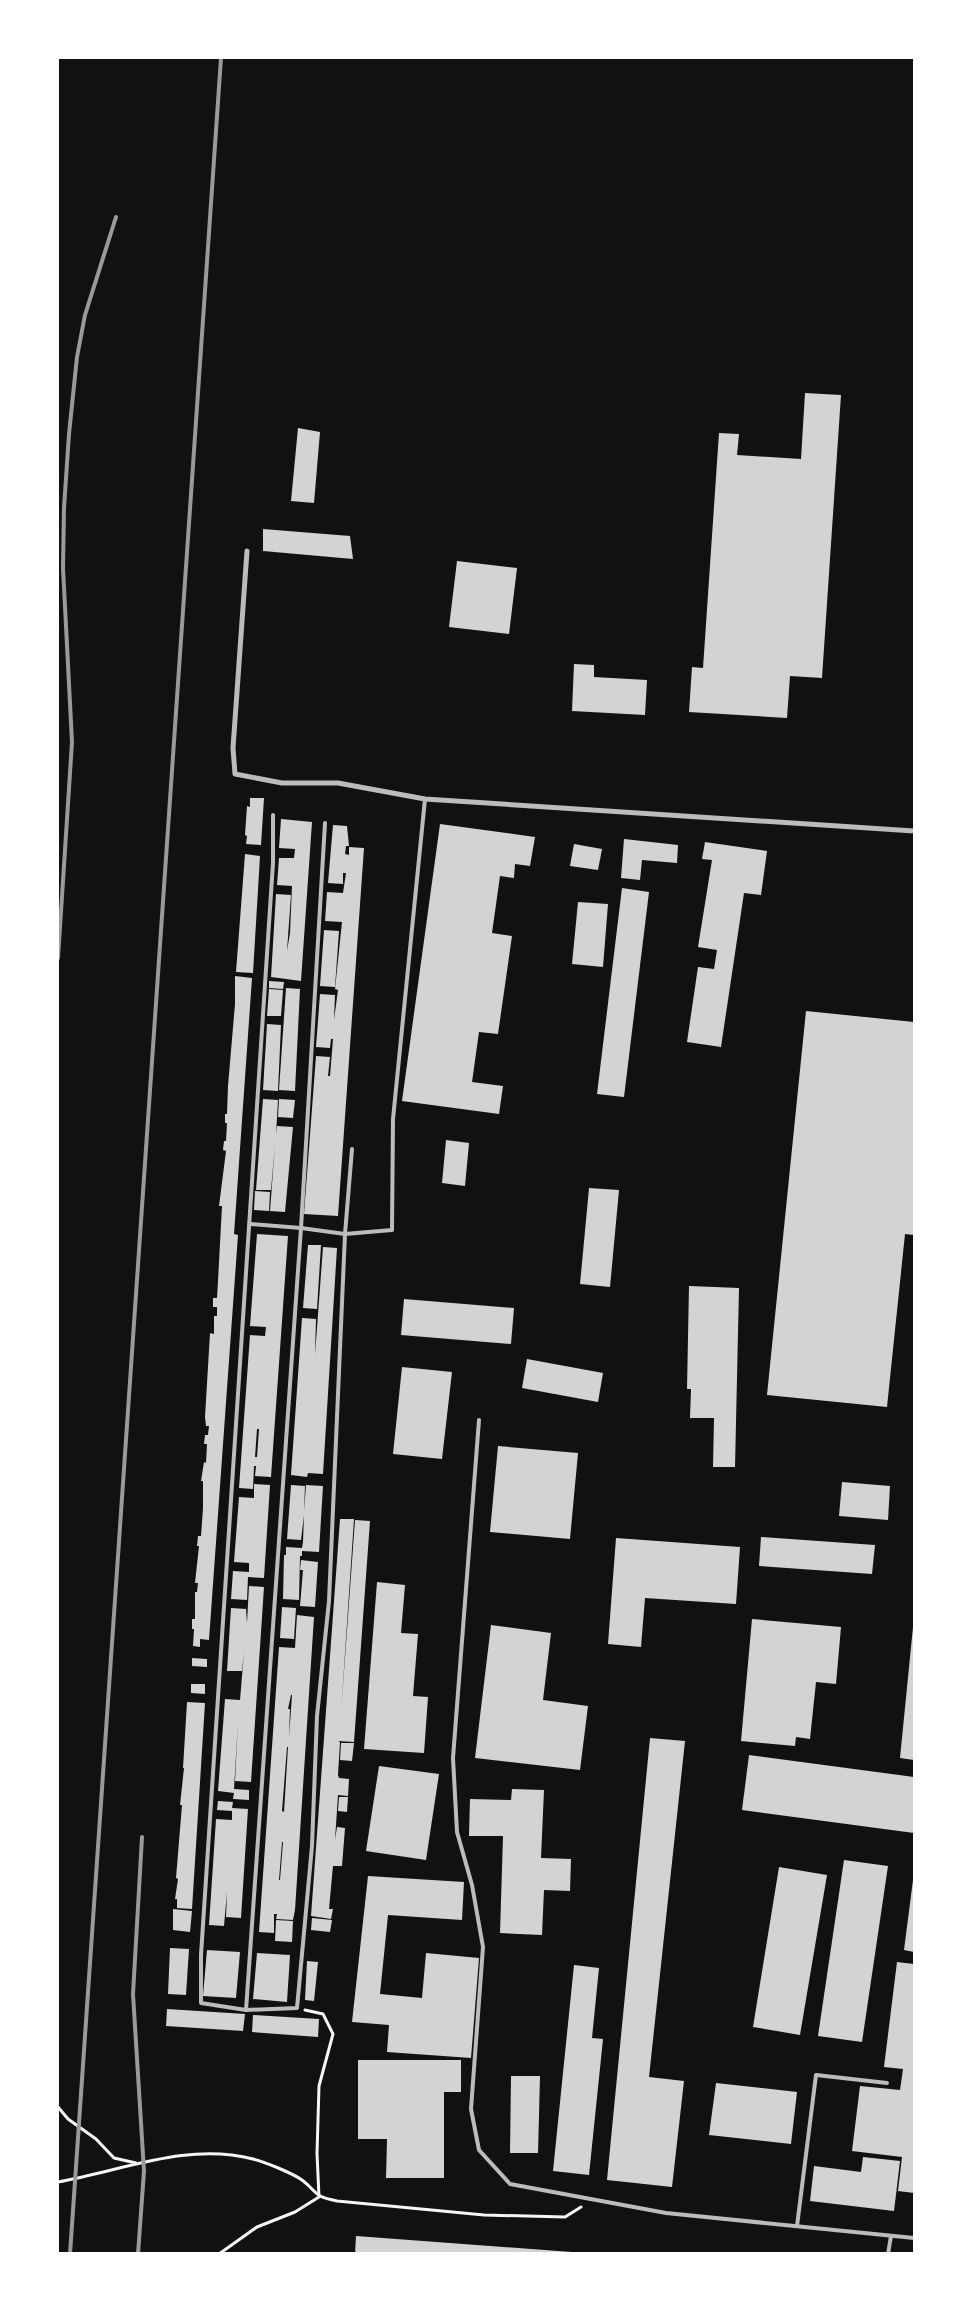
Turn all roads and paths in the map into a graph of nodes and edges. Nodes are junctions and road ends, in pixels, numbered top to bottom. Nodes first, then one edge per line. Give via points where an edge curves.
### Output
1 (247, 551) dead end
2 (425, 799) junction
3 (273, 815) dead end
4 (325, 823) dead end
5 (914, 831) edge
6 (352, 1149) dead end
7 (250, 1224) junction
8 (301, 1228) junction
9 (345, 1234) junction
10 (479, 1420) dead end
11 (297, 2008) junction
12 (246, 2010) junction
13 (887, 2083) dead end
14 (58, 2107) edge
15 (138, 2163) junction
16 (58, 2182) edge
17 (319, 2197) junction
18 (594, 2200) junction
19 (797, 2226) junction
20 (891, 2236) junction
21 (914, 2238) edge
22 (219, 2254) edge
23 (888, 2254) edge

1 - 2 street via 235,774 282,783 338,783
2 - 5 street
2 - 9 lane via 393,1119 392,1230
3 - 7 lane via 273,863
4 - 8 lane
6 - 9 lane
7 - 8 lane
7 - 12 lane via 201,1955 201,2003
8 - 9 lane
8 - 12 lane
9 - 11 lane via 329,1601
10 - 18 lane via 453,1758 457,1832 472,1885 483,1947 471,2109 479,2150 510,2184
11 - 12 lane
11 - 17 path via 323,2014 333,2034 319,2086 316,2153
13 - 19 lane via 816,2075
14 - 15 path via 114,2158
15 - 16 path
15 - 17 path via 208,2153 254,2159 301,2180
17 - 18 path via 484,2214 565,2217
17 - 22 path via 295,2212 258,2226
18 - 19 lane via 666,2213
19 - 20 lane
20 - 21 lane
20 - 23 lane

